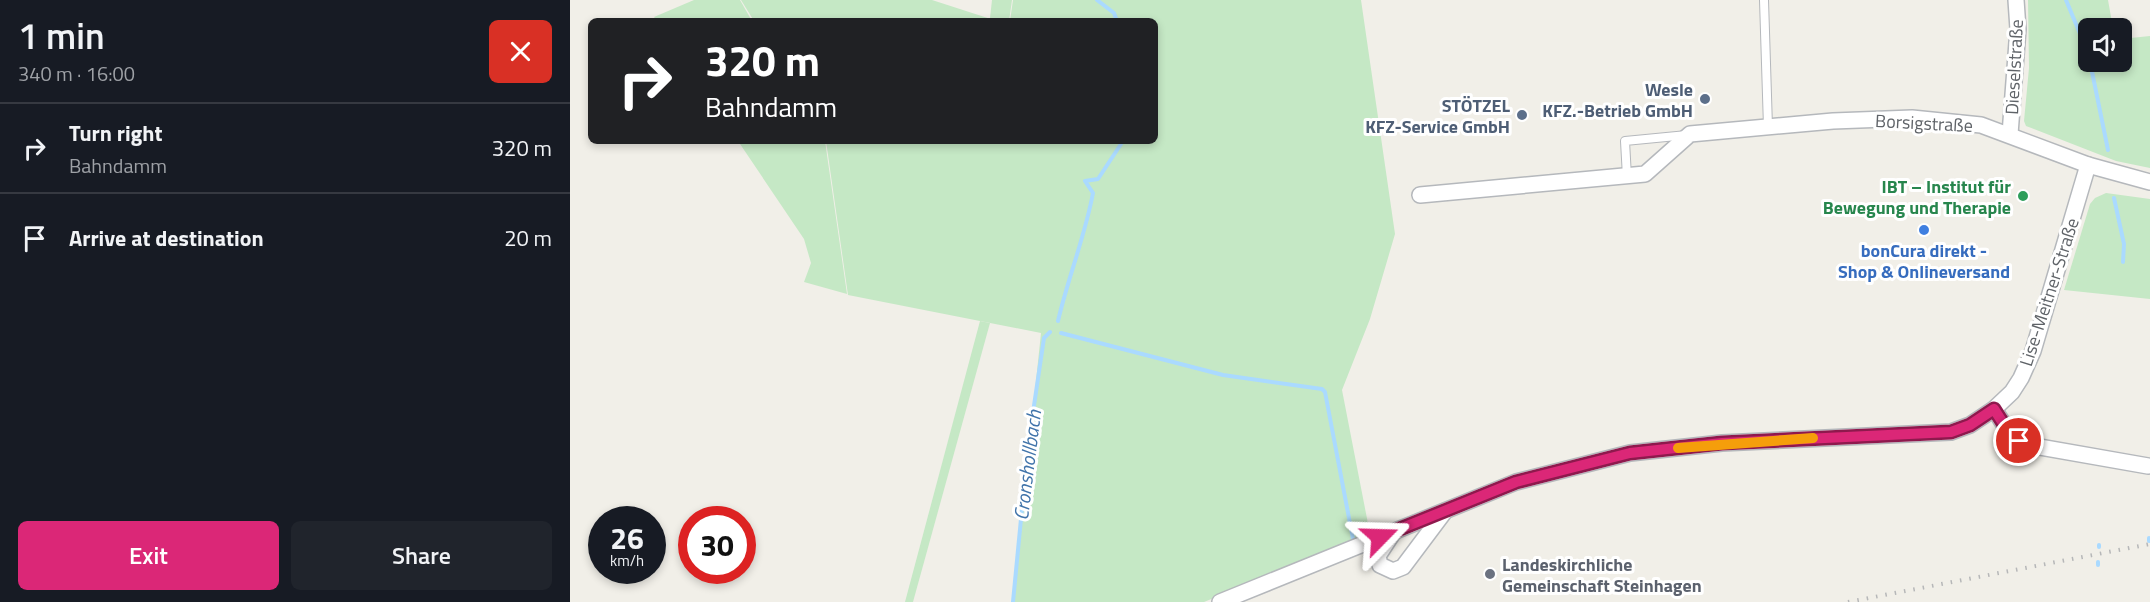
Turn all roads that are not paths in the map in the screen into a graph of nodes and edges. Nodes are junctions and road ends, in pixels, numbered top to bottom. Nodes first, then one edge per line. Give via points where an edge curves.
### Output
1 (1764, 0) edge
2 (2016, 0) edge
3 (1768, 127) junction
4 (1690, 134) junction
5 (2010, 134) junction
6 (2088, 165) junction
7 (1628, 177) junction
8 (2150, 182) edge
9 (1420, 195) dead end
10 (1994, 409) junction
11 (2148, 466) dead end
12 (1445, 511) junction
13 (1393, 532) junction
14 (1220, 602) edge

1 - 3 lane
2 - 5 street, Dieselstraße via 2018,40
3 - 4 street, Borsigstraße
3 - 5 street, Borsigstraße via 1912,118 1981,125
4 - 7 street via 1645,174
4 - 7 lane, Borsigstraße via 1625,141
5 - 6 street, Borsigstraße
6 - 8 street, Borsigstraße
6 - 10 street, Lise-Meitner-Straße via 2033,351 2012,392
7 - 9 street
10 - 11 street via 2010,434 2029,445
10 - 12 street, Lise-Meitner-Straße via 1951,432 1722,443 1630,453 1516,482
12 - 13 street, Lise-Meitner-Straße
12 - 13 street via 1403,567 1393,571 1380,565 1378,556
13 - 14 street, Lise-Meitner-Straße

